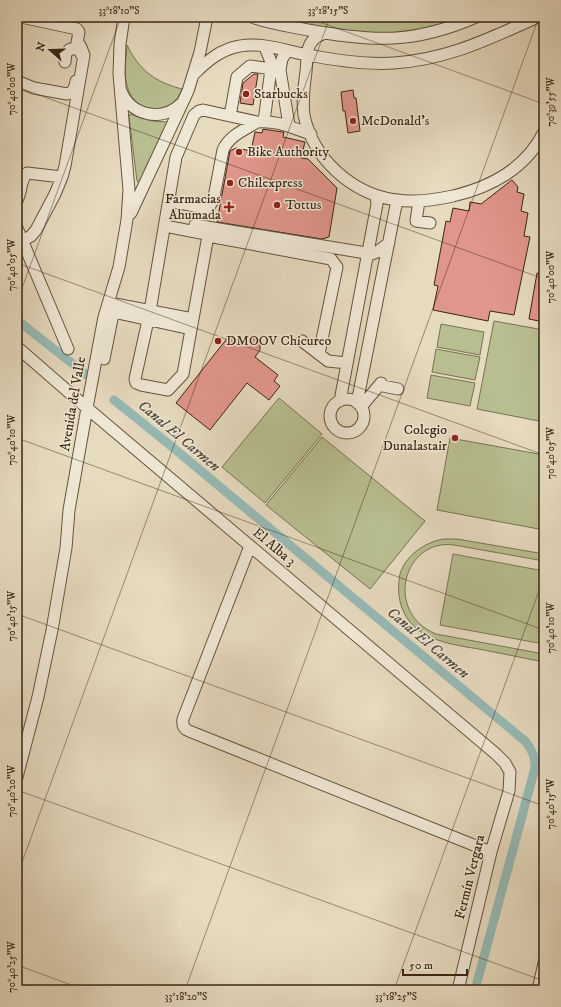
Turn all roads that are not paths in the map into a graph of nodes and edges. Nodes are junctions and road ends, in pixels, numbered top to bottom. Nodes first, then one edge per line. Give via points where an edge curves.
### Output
1 (21, 17) edge
2 (124, 17) edge
3 (207, 17) edge
4 (252, 17) edge
5 (476, 17) edge
6 (539, 17) edge
7 (544, 22) edge
8 (325, 33) junction
9 (76, 46) junction
10 (265, 47) junction
11 (287, 51) junction
12 (307, 55) junction
13 (65, 62) dead end
14 (275, 70) junction
15 (194, 74) junction
16 (17, 81) edge
17 (120, 89) junction
18 (181, 104) junction
19 (304, 115) junction
20 (230, 116) junction
21 (261, 122) junction
22 (289, 125) junction
23 (544, 132) edge
24 (311, 134) junction
25 (62, 177) junction
26 (376, 196) junction
27 (17, 200) edge
28 (396, 200) junction
29 (169, 201) junction
30 (419, 201) junction
31 (128, 220) junction
32 (166, 223) junction
33 (430, 223) dead end
34 (17, 228) edge
35 (208, 236) junction
36 (22, 241) junction
37 (389, 243) junction
38 (368, 253) junction
39 (119, 267) junction
40 (114, 308) junction
41 (149, 315) junction
42 (192, 324) junction
43 (302, 341) dead end
44 (17, 347) edge
45 (68, 348) dead end
46 (319, 354) junction
47 (347, 363) junction
48 (398, 389) dead end
49 (340, 401) junction
50 (359, 405) junction
51 (90, 411) junction
52 (250, 546) junction
53 (510, 772) joint
54 (17, 776) edge
55 (492, 852) junction
56 (544, 963) edge
57 (458, 990) edge
58 (538, 990) edge

1 - 9 street via 77,29 79,32
2 - 17 street, Avenida del Valle via 120,44
3 - 15 street, Avenida del Valle
4 - 8 street
5 - 8 street via 441,30 408,37 366,38
6 - 7 street
6 - 12 street via 469,48 423,60 368,64
8 - 12 street via 316,36 311,42
9 - 13 street via 67,51
9 - 16 street via 81,53 74,89 71,92 67,94 34,88
9 - 25 street via 80,45 84,54
10 - 11 street
10 - 14 street
10 - 15 street via 246,45 228,49 210,59
11 - 12 street
11 - 14 street
12 - 19 street
14 - 20 street via 250,66 237,77
14 - 21 street
14 - 22 street
15 - 18 street, Avenida del Valle
17 - 18 street via 131,106 146,113 165,113
17 - 31 street, Avenida del Valle via 129,190
18 - 31 street, Avenida del Valle
19 - 22 street
19 - 24 street
20 - 21 street
20 - 29 street via 203,110 194,115 176,157
21 - 22 street
21 - 29 street via 232,138 225,146 214,197 208,208
22 - 24 street
23 - 30 street via 524,161 498,180 469,192
24 - 26 street via 326,160 339,174
25 - 27 street via 26,173
25 - 36 street via 36,230
26 - 28 street
26 - 38 street via 377,204
28 - 30 street
28 - 37 street
29 - 32 street
30 - 33 street via 416,221
31 - 39 street, Avenida del Valle
32 - 35 street
32 - 38 street
32 - 41 street
34 - 36 street
35 - 42 street
35 - 46 street via 331,259 337,267
36 - 45 street
37 - 38 street via 377,252
37 - 50 street
38 - 47 street
39 - 40 street, Avenida del Valle
39 - 51 street, Avenida del Valle via 104,317
40 - 41 street
40 - 51 street, Avenida del Valle
41 - 42 street
41 - 42 street via 135,379 141,386 168,390 183,374
43 - 46 street
44 - 51 street, El Alba 3
46 - 47 street via 328,361
47 - 49 street
48 - 50 street via 383,386 381,383
49 - 50 street via 352,400
49 - 50 street via 332,409 330,418 333,426 344,433 354,432 362,424 364,418
51 - 52 street, El Alba 3
51 - 54 street, Avenida del Valle via 69,510 66,548 46,663
52 - 53 street, El Alba 3 via 496,754
52 - 55 street via 183,719 185,729
53 - 55 street, Fermín Vergara via 510,791
55 - 57 street, Fermín Vergara
56 - 58 street

